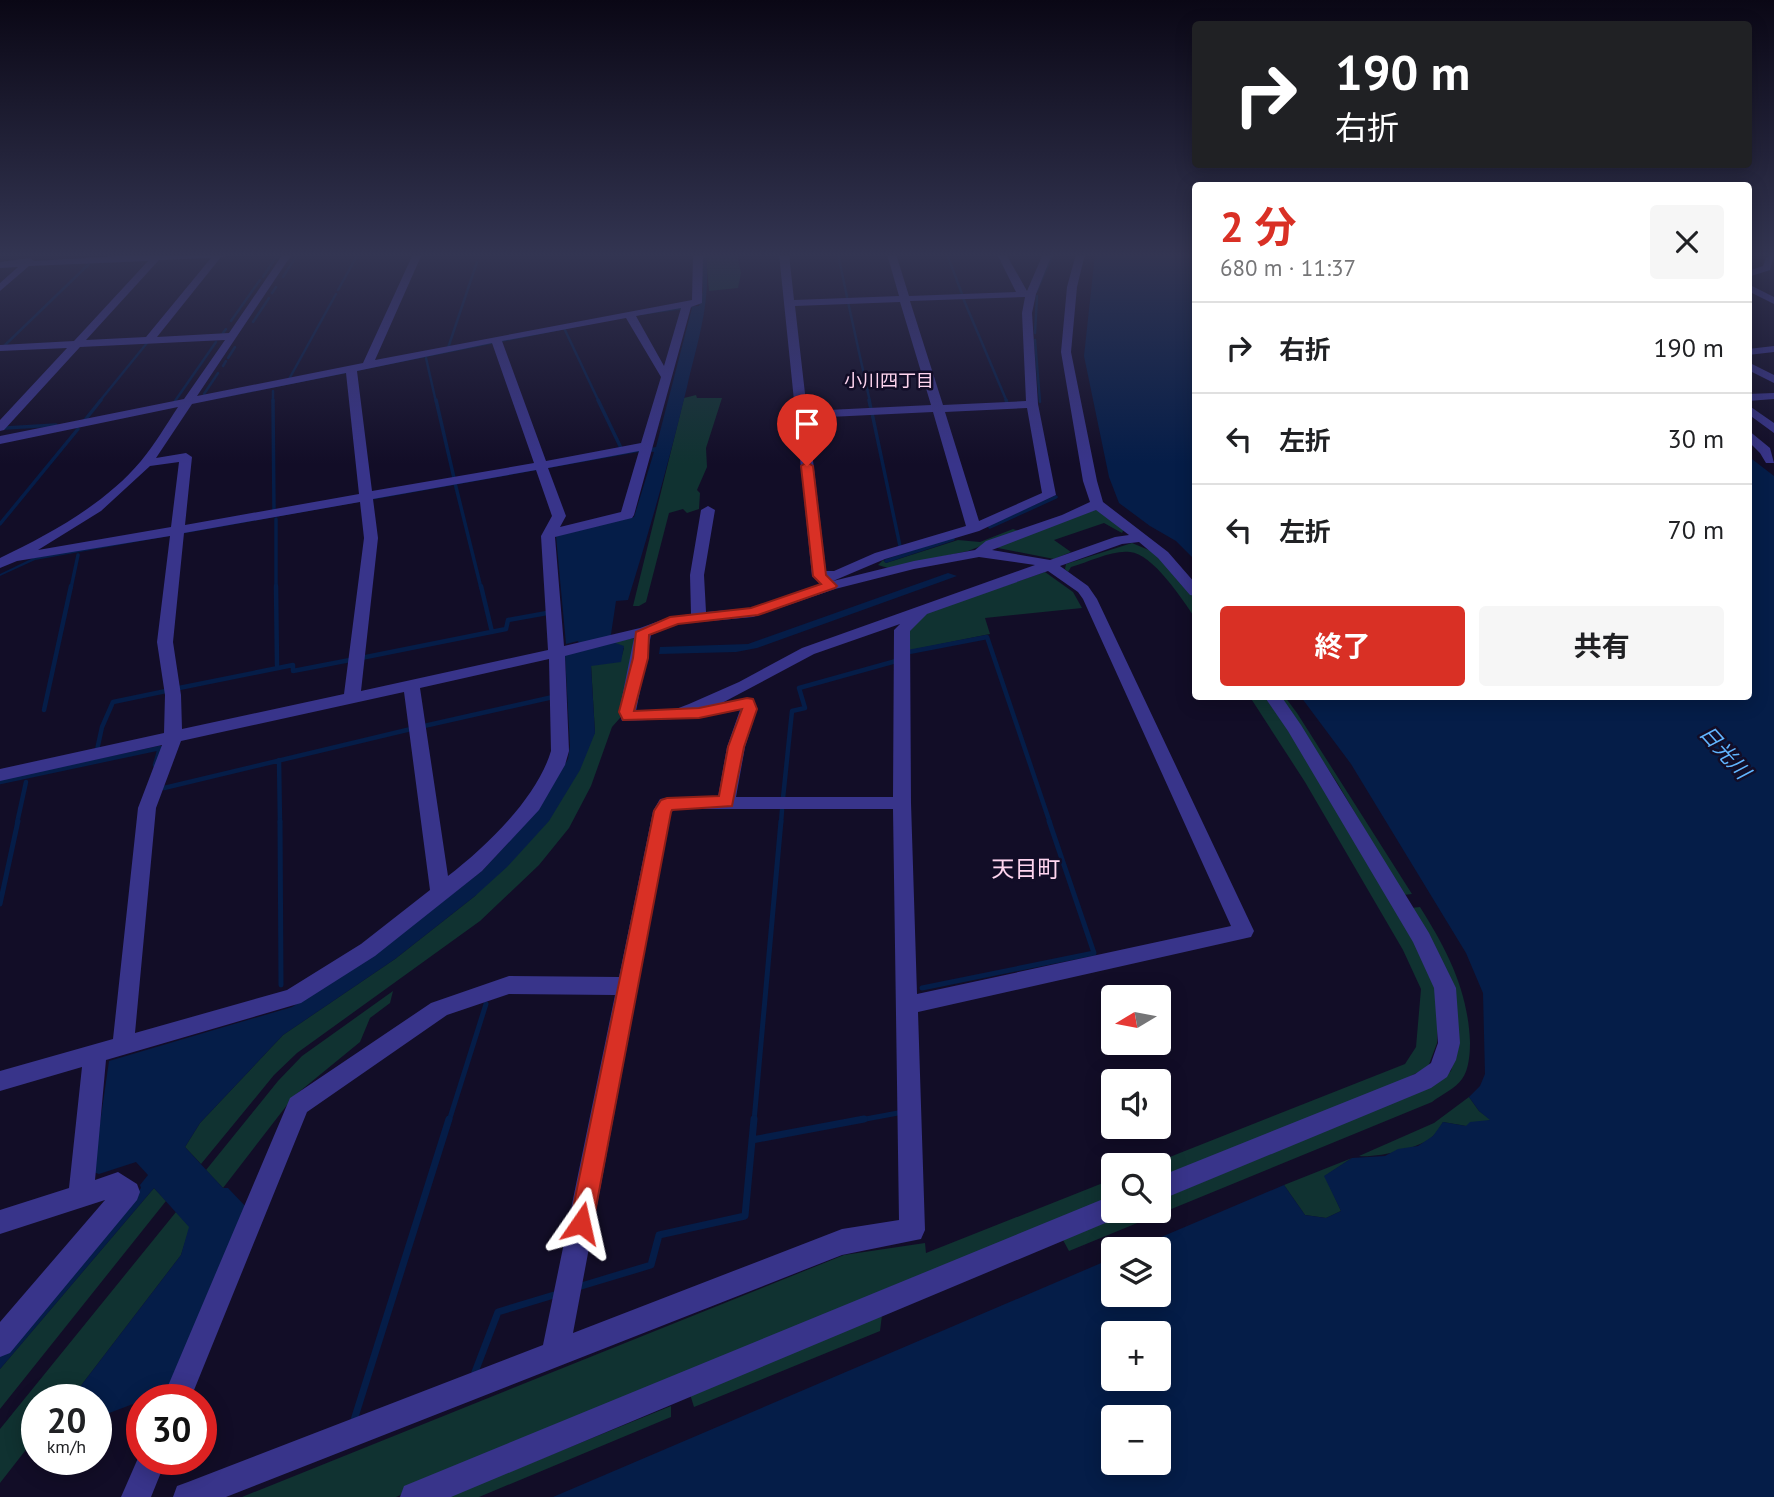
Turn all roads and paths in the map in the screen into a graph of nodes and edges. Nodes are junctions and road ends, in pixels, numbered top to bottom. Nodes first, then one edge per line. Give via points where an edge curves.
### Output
1 (96, 324) edge
2 (162, 324) edge
3 (240, 324) edge
4 (387, 324) edge
5 (588, 324) edge
6 (634, 324) edge
7 (682, 324) edge
8 (791, 324) edge
9 (912, 324) edge
10 (1028, 324) edge
11 (1069, 324) edge
12 (232, 335) junction
13 (149, 340) junction
14 (496, 341) junction
15 (77, 344) junction
16 (0, 348) edge
17 (1774, 349) edge
18 (1752, 352) edge
19 (368, 366) junction
20 (1752, 367) edge
21 (352, 371) junction
22 (667, 377) junction
23 (1774, 380) edge
24 (1774, 396) edge
25 (1752, 398) edge
26 (187, 402) junction
27 (1032, 404) junction
28 (937, 408) junction
29 (1752, 411) edge
30 (801, 415) junction
31 (0, 427) edge
32 (1774, 429) edge
33 (1752, 438) edge
34 (0, 440) edge
35 (1752, 446) edge
36 (647, 449) junction
37 (1772, 461) edge
38 (146, 463) junction
39 (542, 468) junction
40 (366, 499) junction
41 (1097, 503) junction
42 (708, 510) dead end
43 (974, 528) junction
44 (177, 532) junction
45 (550, 534) junction
46 (1142, 538) junction
47 (979, 552) junction
48 (15, 557) junction
49 (0, 564) edge
50 (1048, 564) junction
51 (825, 581) junction
52 (1192, 589) edge
53 (921, 611) junction
54 (699, 616) junction
55 (643, 632) junction
56 (556, 653) junction
57 (411, 683) junction
58 (352, 696) junction
59 (1275, 700) edge
60 (678, 714) junction
61 (173, 738) junction
62 (0, 775) edge
63 (726, 802) junction
64 (902, 803) junction
65 (441, 894) junction
66 (629, 986) junction
67 (906, 1006) junction
68 (123, 1046) junction
69 (95, 1054) junction
70 (0, 1081) edge
71 (1171, 1184) edge
72 (81, 1196) junction
73 (1101, 1212) edge
74 (0, 1222) edge
75 (0, 1342) edge
76 (555, 1354) junction
77 (183, 1384) edge
78 (145, 1475) edge
79 (136, 1497) edge
80 (188, 1497) edge
81 (415, 1497) edge

1 - 15 street
2 - 13 street
3 - 12 street
4 - 19 street
5 - 14 street
6 - 22 street
7 - 22 street
8 - 30 street
9 - 28 street
10 - 27 street
11 - 41 street via 1066,352
12 - 13 street
12 - 26 street
13 - 15 street
14 - 19 street
14 - 39 street
15 - 16 street
15 - 31 street
17 - 18 street
19 - 21 street
20 - 23 street
21 - 26 street
21 - 40 street
22 - 36 street
24 - 25 street
26 - 34 street
26 - 38 street
27 - 28 street
27 - 43 street via 1049,495
28 - 30 street
28 - 43 street
29 - 32 street
30 - 51 street
33 - 37 street
35 - 37 street
36 - 39 street
36 - 45 street via 627,515
38 - 44 street via 187,457
38 - 48 street via 107,500
39 - 40 street
39 - 45 street via 559,516
40 - 44 street
40 - 58 street via 371,538
41 - 46 street
41 - 47 street
42 - 54 street via 697,575
43 - 51 street via 880,555
44 - 48 street
44 - 61 street via 165,642 173,695
45 - 56 street
46 - 50 street via 1120,540
46 - 52 street
47 - 50 street
47 - 51 street
48 - 49 street
50 - 53 street
50 - 67 street via 1090,599 1244,931
51 - 54 street via 753,612
53 - 60 street via 808,651 774,673
53 - 64 street via 902,630
54 - 55 street
55 - 56 street
55 - 60 street via 628,717
56 - 57 street
56 - 65 street via 560,751 556,765 502,839
57 - 58 street
57 - 65 street
58 - 61 street
59 - 71 street via 1422,939 1445,988 1445,1060 1423,1081
60 - 63 street via 747,703
61 - 62 street
61 - 68 street via 147,807
63 - 64 street
63 - 66 street via 667,804 662,811
64 - 67 street
65 - 68 street via 368,950 293,997
66 - 76 street
66 - 77 street via 509,985 439,1009 299,1105
67 - 76 street via 912,1230 842,1241
68 - 69 street
69 - 70 street
69 - 72 street
72 - 74 street
72 - 75 street via 118,1184 128,1192
73 - 81 street
76 - 80 street
78 - 79 street

